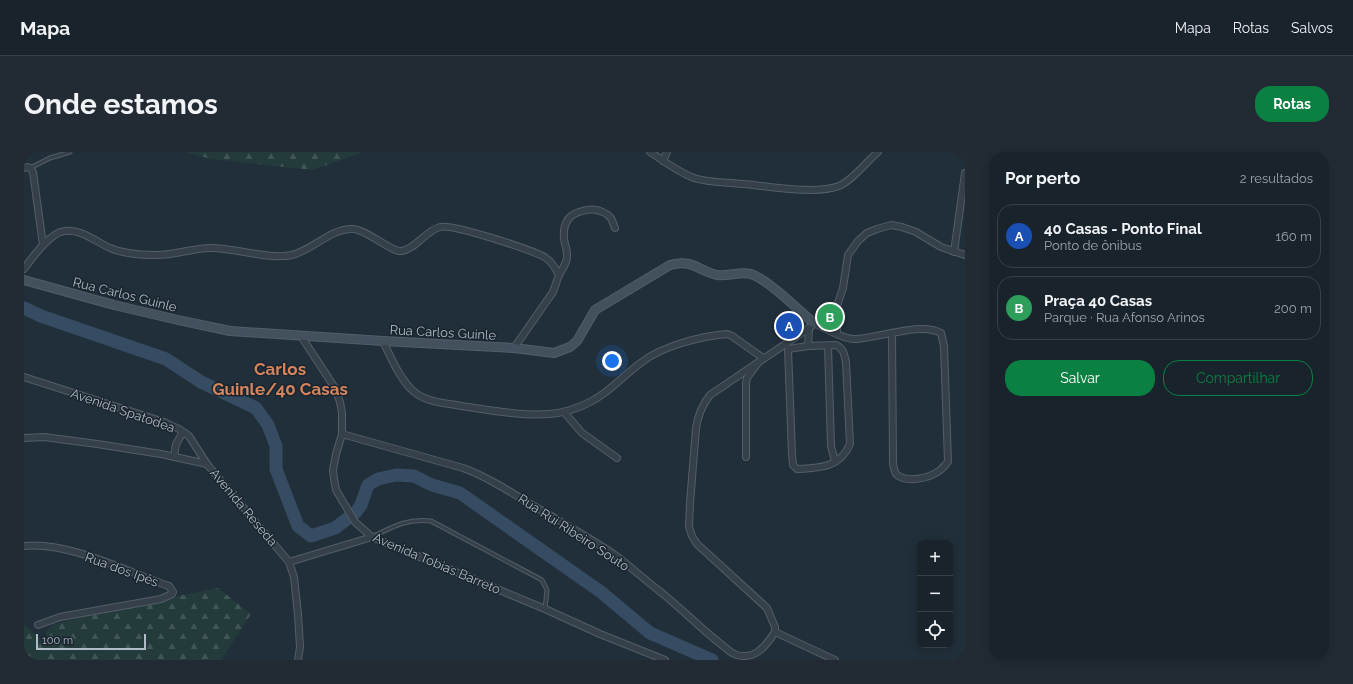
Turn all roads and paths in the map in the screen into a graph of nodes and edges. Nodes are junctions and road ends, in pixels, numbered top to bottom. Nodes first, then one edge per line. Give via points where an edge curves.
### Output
1 (70, 152) edge
2 (650, 152) edge
3 (667, 152) edge
4 (878, 152) edge
5 (663, 161) junction
6 (27, 168) edge
7 (965, 173) edge
8 (615, 228) dead end
9 (43, 245) junction
10 (954, 252) junction
11 (965, 255) edge
12 (24, 269) edge
13 (559, 275) junction
14 (24, 280) edge
15 (837, 306) junction
16 (811, 325) junction
17 (837, 333) junction
18 (892, 333) junction
19 (301, 336) junction
20 (383, 342) junction
21 (808, 346) junction
22 (828, 346) junction
23 (514, 348) junction
24 (761, 359) junction
25 (24, 377) edge
26 (564, 412) junction
27 (183, 432) junction
28 (342, 434) junction
29 (24, 438) edge
30 (174, 457) junction
31 (746, 457) dead end
32 (617, 458) dead end
33 (835, 461) junction
34 (207, 464) junction
35 (372, 537) junction
36 (24, 546) edge
37 (289, 562) junction
38 (545, 609) junction
39 (38, 625) dead end
40 (775, 632) junction
41 (298, 660) edge
42 (665, 660) edge
43 (835, 660) edge

1 - 6 lane
2 - 5 street
3 - 5 street
4 - 5 street via 848,180 830,189 791,189 704,180 694,178
6 - 9 street via 32,172
7 - 10 street
8 - 13 street via 611,217 596,209 572,214 565,226 567,257
9 - 12 street
9 - 13 street via 58,233 74,231 110,248 136,254 156,256 213,248 292,255 339,231 353,229 366,233 394,250 402,251 434,229 446,226 473,232 546,258
10 - 11 street
10 - 15 street via 902,227 891,225 867,233 848,255 843,288
13 - 23 street via 553,292
14 - 19 street, Rua Carlos Guinle via 114,305 230,331
15 - 16 street
15 - 17 street
16 - 17 street
16 - 21 street
16 - 23 street, Rua Carlos Guinle via 757,277 745,273 718,275 694,265 680,263 655,273 595,310 577,341 570,347 554,353
16 - 24 street
17 - 18 street via 844,338 852,339
18 - 18 street via 894,470 901,477 922,478 939,471 948,462 943,339 941,333 929,329
19 - 20 street, Rua Carlos Guinle
19 - 28 street, Avenida Tobias Barreto via 335,388 342,413
20 - 23 street, Rua Carlos Guinle
20 - 26 street via 406,384 423,397 496,411 530,414
21 - 22 street
21 - 33 street via 788,349 793,465 797,468 818,468
22 - 33 street via 831,446
22 - 33 street via 840,347 846,362 850,444 844,456
24 - 26 street via 727,334 687,342 652,355 592,402
24 - 31 street via 746,383
24 - 40 street via 710,395 703,404 696,428 689,526 697,544 767,608
25 - 27 street, Avenida Spatodea via 164,422
26 - 32 street via 582,433
27 - 30 street via 176,444
27 - 34 street, Avenida Spatodea via 189,436
28 - 35 street, Avenida Tobias Barreto via 334,461 336,490 355,522
28 - 40 street, Rua Rui Ribeiro Souto via 471,471 503,488 615,556 734,655 753,655 762,650
29 - 30 street, Avenida Reseda via 44,437
30 - 34 street, Avenida Reseda
34 - 37 street, Avenida Reseda
35 - 37 street
35 - 38 street, Avenida Tobias Barreto
35 - 38 lane via 405,522 431,521 542,580 547,590
36 - 39 street, Rua dos Ipês via 58,548 87,556 169,586 173,592 161,599 72,614
37 - 41 street, Avenida Reseda via 294,577 298,614
38 - 42 street, Avenida Tobias Barreto
40 - 43 street

